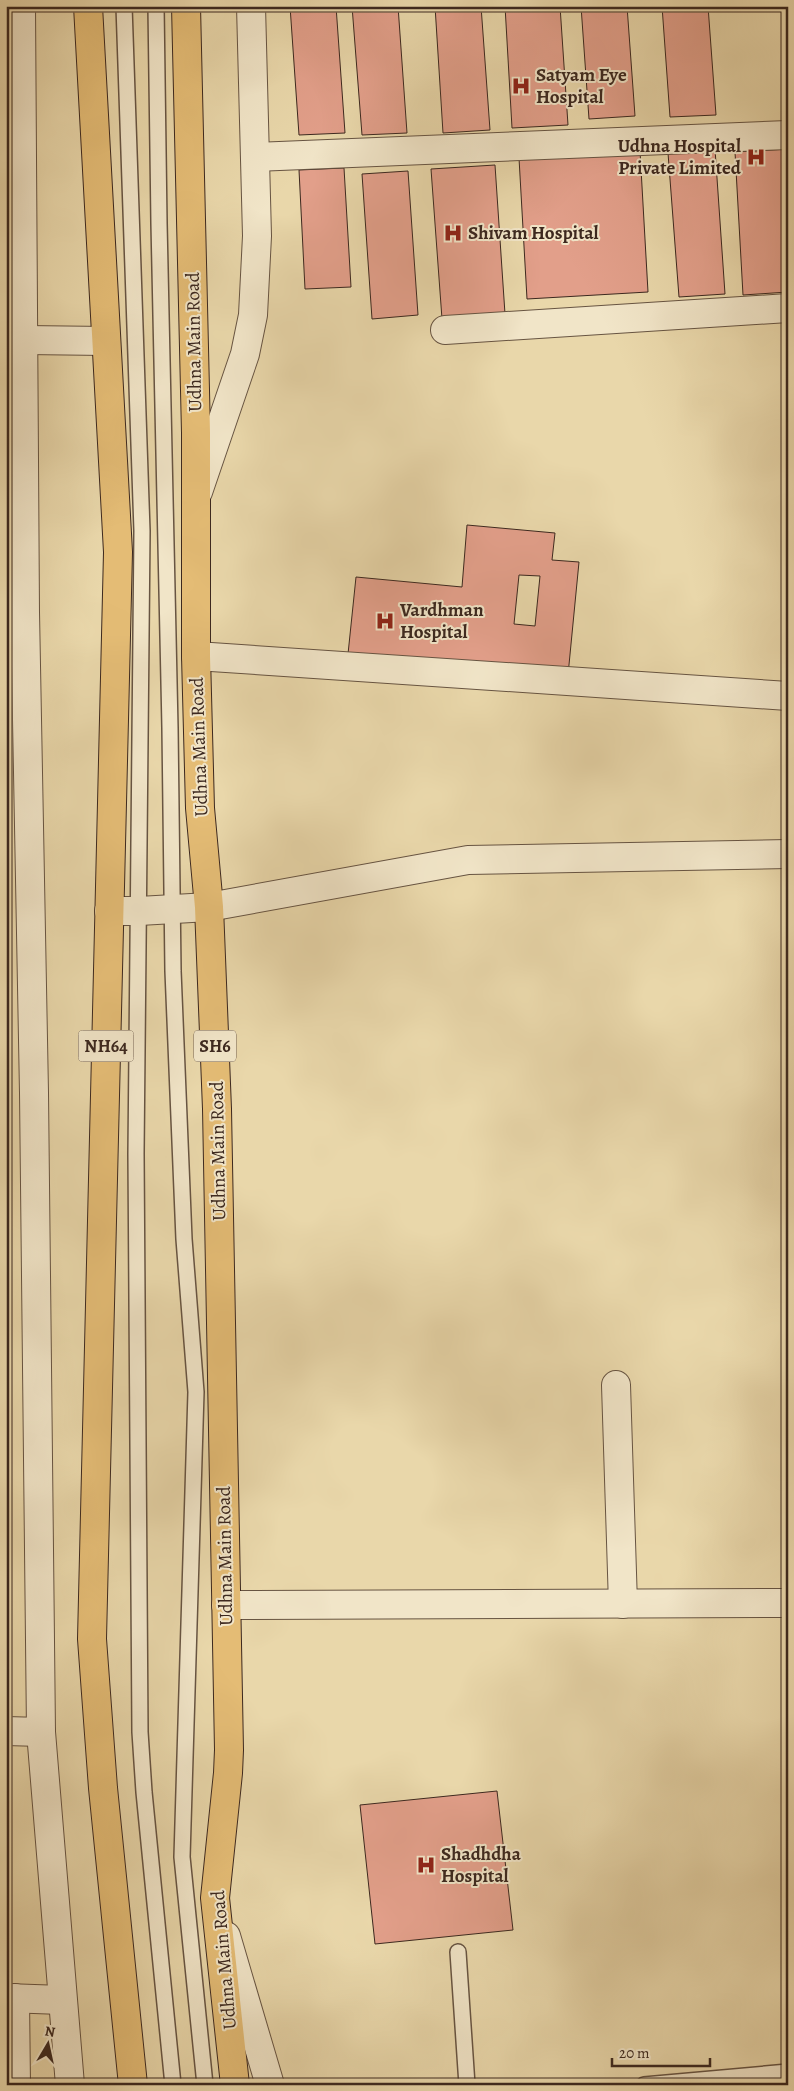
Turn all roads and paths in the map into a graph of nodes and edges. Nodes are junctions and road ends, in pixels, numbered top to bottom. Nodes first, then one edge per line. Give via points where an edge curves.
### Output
1 (22, 6) edge
2 (88, 6) edge
3 (124, 6) edge
4 (156, 6) edge
5 (186, 6) edge
6 (251, 6) edge
7 (788, 134) edge
8 (255, 157) junction
9 (15, 260) edge
10 (788, 308) edge
11 (445, 330) dead end
12 (25, 340) junction
13 (106, 341) junction
14 (196, 496) junction
15 (16, 618) edge
16 (196, 656) junction
17 (788, 696) edge
18 (788, 854) edge
19 (209, 907) junction
20 (172, 910) junction
21 (109, 911) junction
22 (139, 911) junction
23 (616, 1385) dead end
24 (788, 1603) edge
25 (623, 1604) junction
26 (226, 1605) junction
27 (6, 1731) edge
28 (41, 1732) junction
29 (215, 1898) junction
30 (458, 1952) dead end
31 (10, 1998) edge
32 (62, 2000) junction
33 (788, 2072) edge
34 (16, 2085) edge
35 (70, 2085) edge
36 (133, 2085) edge
37 (173, 2085) edge
38 (205, 2085) edge
39 (235, 2085) edge
40 (270, 2085) edge
41 (467, 2085) edge
42 (644, 2085) edge

1 - 9 street
2 - 13 highway, NH64
3 - 22 lane via 142,531
4 - 20 lane
5 - 14 highway, Udhna Main Road / SH6
6 - 8 street
7 - 8 street
8 - 14 street via 257,236 253,315 245,354
9 - 12 street
10 - 11 street
12 - 13 street
12 - 15 street
13 - 21 highway, NH64 via 118,552
14 - 16 highway, Udhna Main Road / SH6
15 - 28 street via 34,1084
16 - 17 street
16 - 19 highway, Udhna Main Road / SH6 via 200,808
18 - 19 street via 468,860
19 - 20 street
19 - 26 highway, Udhna Main Road / SH6 via 217,1109
20 - 22 street
20 - 38 lane via 184,1239 196,1419 182,1857
21 - 22 street
21 - 36 highway, NH64 via 92,1639 103,1788
22 - 37 lane via 136,1154 140,1732
23 - 25 street
24 - 25 street
25 - 26 street
26 - 29 highway, Udhna Main Road / SH6 via 228,1773
27 - 28 street
28 - 32 street
29 - 39 highway, Udhna Main Road / SH6
29 - 40 street
30 - 41 lane
31 - 32 street
31 - 34 street
32 - 35 street
33 - 42 lane

